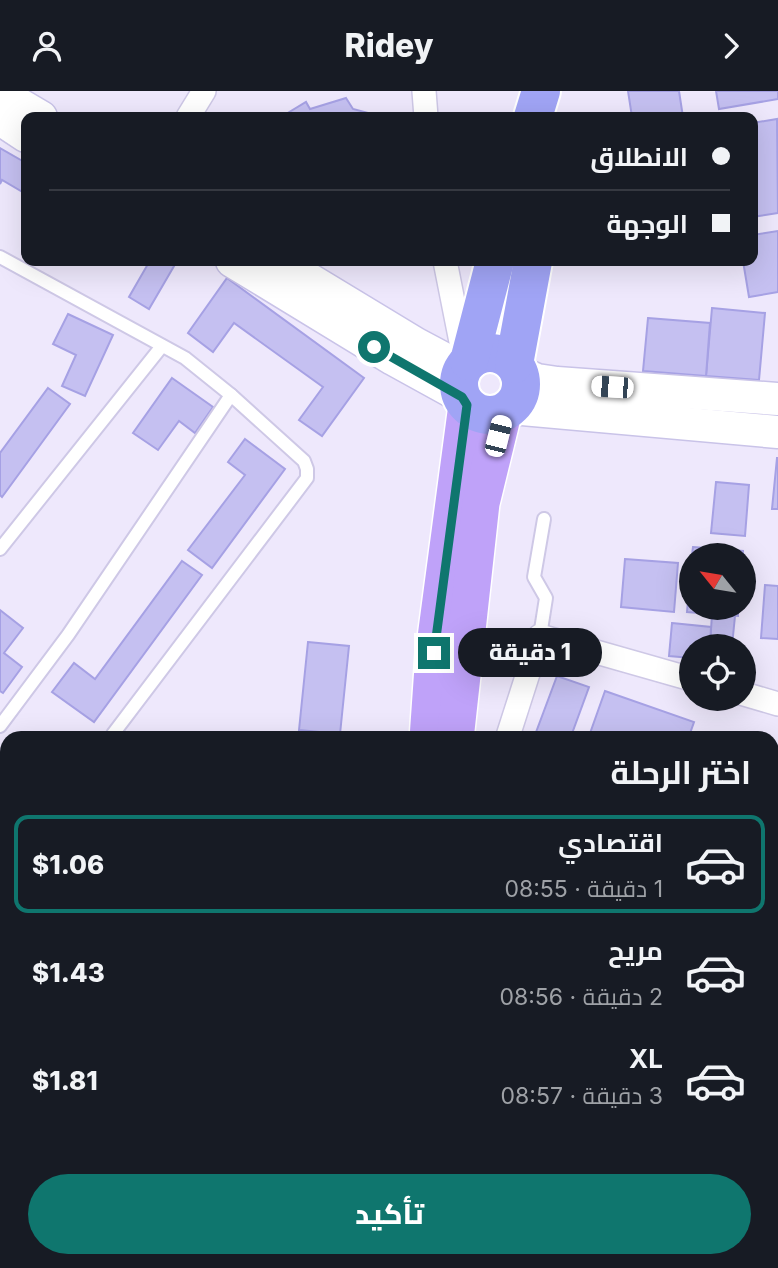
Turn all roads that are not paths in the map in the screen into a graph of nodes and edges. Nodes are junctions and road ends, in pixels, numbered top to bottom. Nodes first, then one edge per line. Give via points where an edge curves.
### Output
1 (204, 91) edge
2 (424, 91) edge
3 (541, 91) edge
4 (567, 91) edge
5 (0, 93) edge
6 (32, 112) edge
7 (191, 112) edge
8 (426, 112) edge
9 (535, 112) edge
10 (563, 112) edge
11 (0, 119) edge
12 (21, 133) edge
13 (0, 257) edge
14 (240, 266) edge
15 (287, 266) edge
16 (447, 266) edge
17 (495, 266) edge
18 (531, 266) edge
19 (162, 345) junction
20 (486, 384) junction
21 (231, 395) junction
22 (778, 399) edge
23 (778, 432) edge
24 (544, 519) dead end
25 (0, 549) edge
26 (540, 636) junction
27 (679, 676) edge
28 (756, 698) edge
29 (778, 704) edge
30 (0, 726) edge
31 (115, 731) edge
32 (429, 731) edge
33 (456, 731) edge
34 (510, 731) edge

1 - 7 street
2 - 8 street
3 - 9 highway
4 - 10 highway
5 - 6 street
11 - 12 street
13 - 19 lane
14 - 20 street via 393,359
15 - 20 street
16 - 20 street
17 - 20 highway
18 - 20 highway
19 - 21 lane
19 - 25 lane
20 - 22 street via 537,380
20 - 23 street
20 - 32 main road via 434,653
20 - 33 main road via 481,503
21 - 30 lane via 68,635
21 - 31 lane via 304,461 307,478
24 - 26 lane via 534,577 546,598
26 - 27 street
26 - 34 street
28 - 29 street

